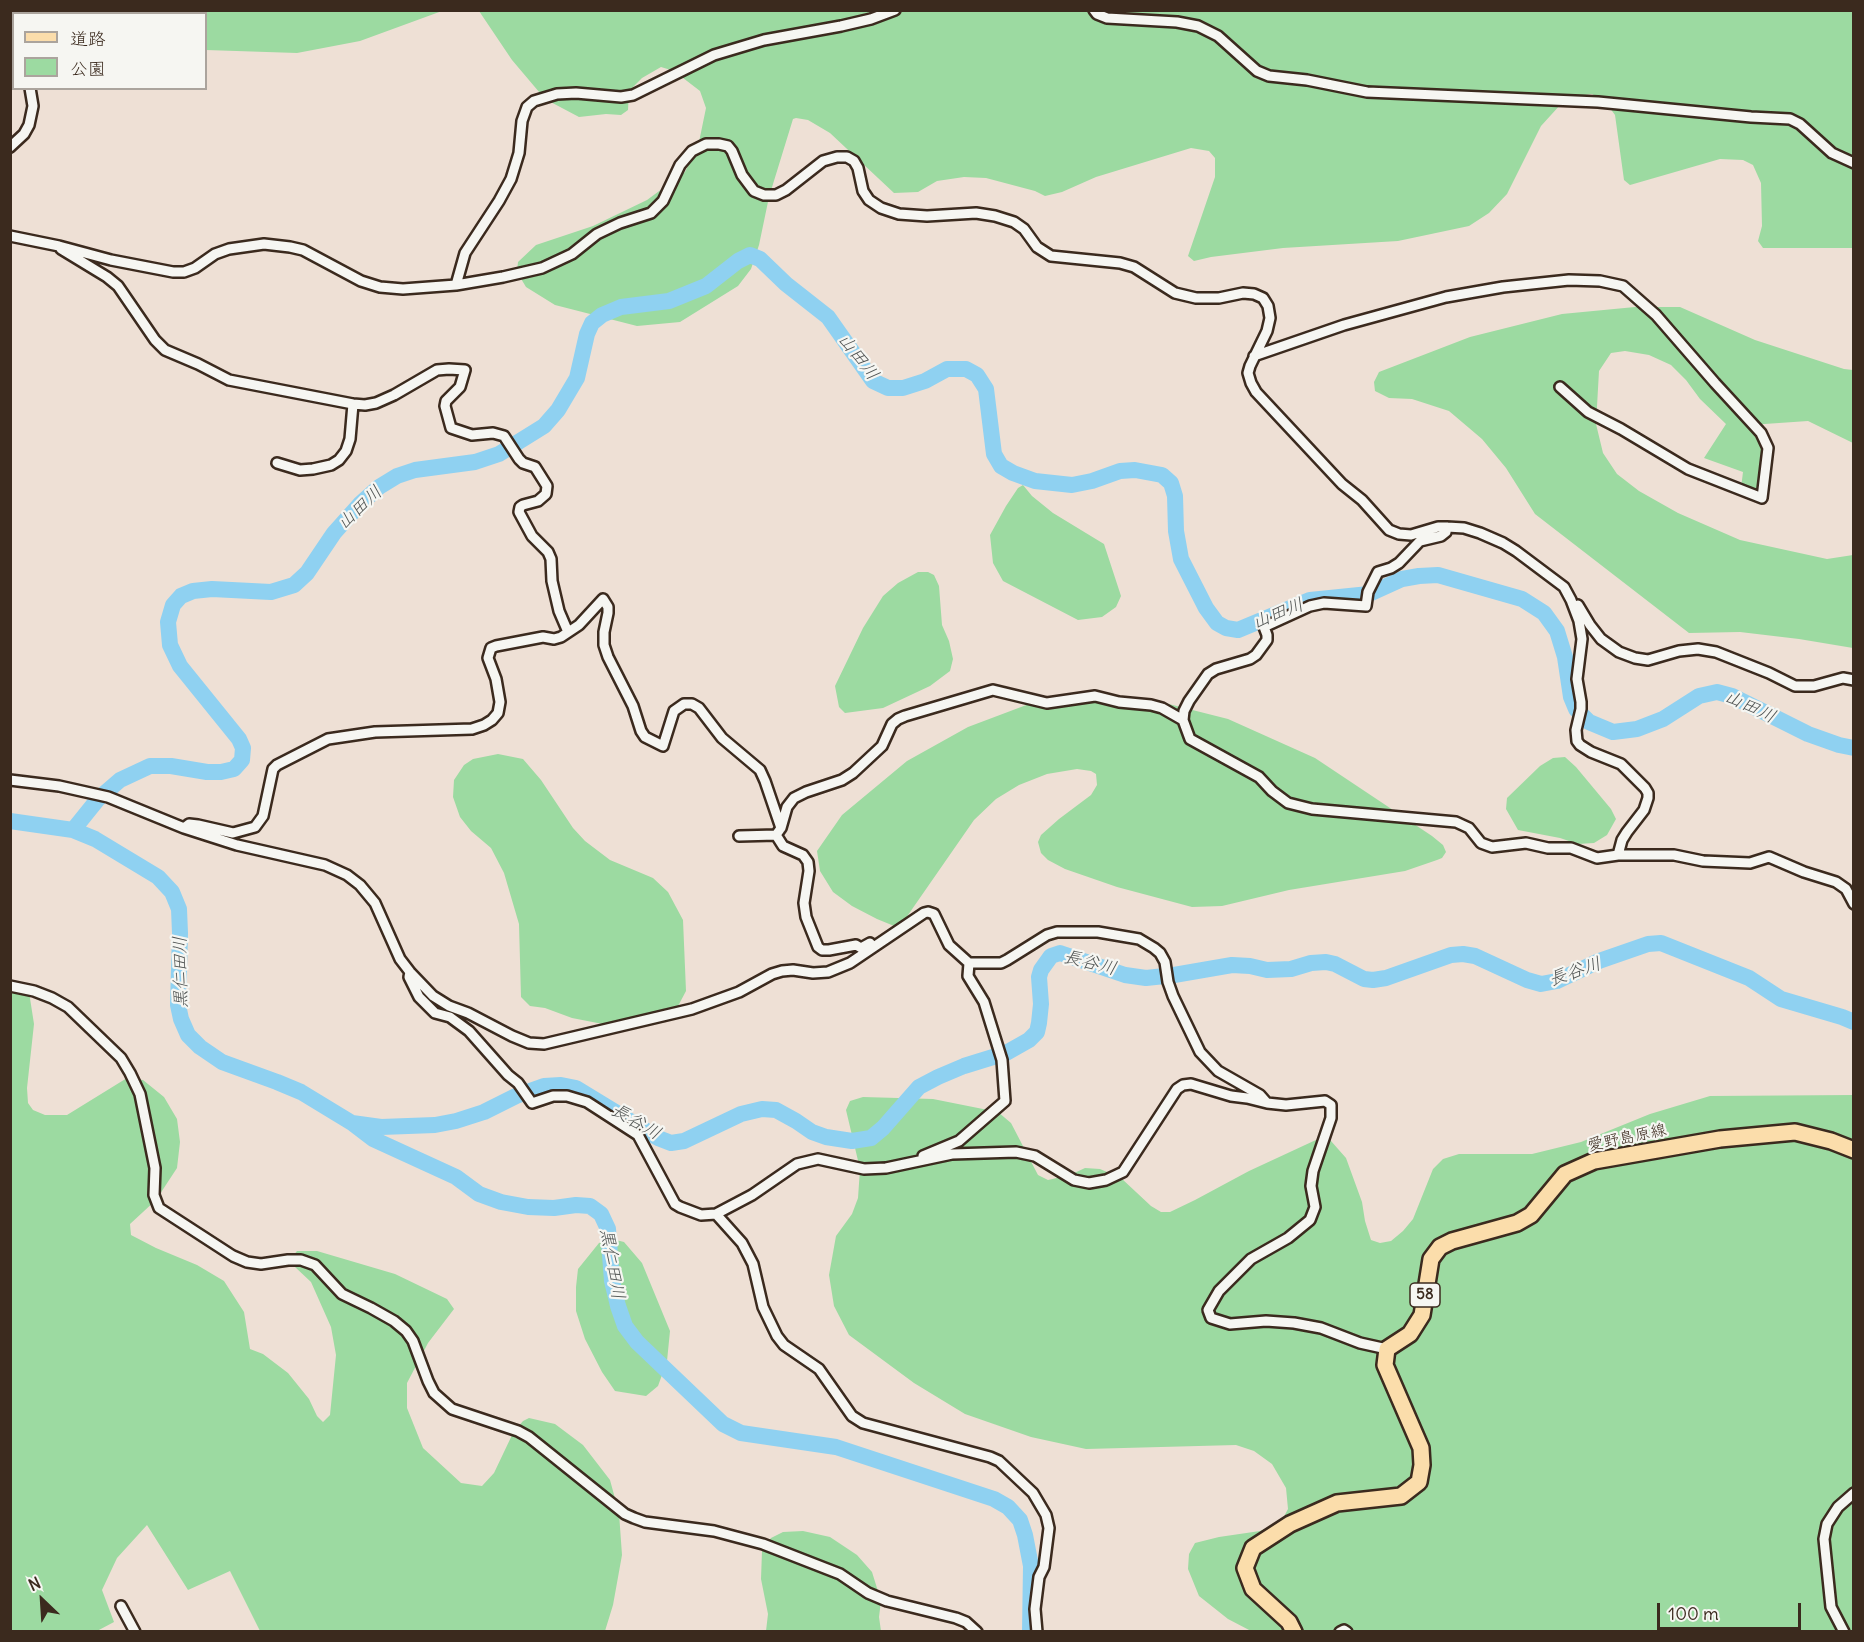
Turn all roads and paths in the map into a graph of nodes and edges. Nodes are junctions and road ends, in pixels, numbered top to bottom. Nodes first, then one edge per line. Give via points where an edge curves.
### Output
1 (895, 10) edge
2 (1094, 10) edge
3 (30, 90) edge
4 (10, 147) edge
5 (1854, 163) edge
6 (10, 236) edge
7 (59, 246) junction
8 (456, 285) junction
9 (1254, 356) junction
10 (1560, 387) dead end
11 (353, 404) junction
12 (277, 463) dead end
13 (1447, 527) junction
14 (1571, 600) junction
15 (568, 632) junction
16 (1854, 680) edge
17 (1183, 720) junction
18 (10, 780) edge
19 (184, 828) junction
20 (778, 832) junction
21 (740, 836) dead end
22 (1618, 855) junction
23 (1854, 904) edge
24 (916, 918) junction
25 (861, 948) junction
26 (969, 963) junction
27 (410, 972) junction
28 (828, 972) junction
29 (10, 986) edge
30 (1267, 1103) junction
31 (1854, 1150) edge
32 (915, 1162) junction
33 (716, 1214) junction
34 (1387, 1349) junction
35 (1854, 1493) edge
36 (121, 1606) dead end
37 (135, 1632) edge
38 (977, 1632) edge
39 (1037, 1632) edge
40 (1294, 1632) edge
41 (1340, 1632) edge
42 (1347, 1632) edge
43 (1844, 1632) edge

1 - 8 street via 714,55 633,95 557,94 534,101 522,121 519,153 511,179 465,253
2 - 5 street via 1107,18 1198,26 1218,36 1257,71 1269,76 1367,92 1598,102 1790,119 1832,153
3 - 4 street via 33,106 29,125
6 - 7 street
7 - 8 street via 111,260 184,272 229,249 264,244 303,250 380,287
7 - 11 street via 118,286 165,350 229,380
8 - 9 street via 542,268 572,254 597,234 651,213 663,201 680,165 692,151 706,144 719,144 728,146 742,175 754,191 764,195 786,190 823,161 847,157 858,168 862,190 881,208 899,214 995,216 1024,229 1051,256 1134,267 1175,293 1196,298 1254,294 1263,298 1270,318
9 - 10 street via 1344,325 1446,297 1569,280 1623,286 1656,315 1761,433 1768,448 1762,498 1688,469 1588,412
9 - 13 street via 1248,373 1256,392 1389,530 1411,535
11 - 12 street via 350,439 339,460 300,470
11 - 15 street via 376,403 436,370 465,370 460,387 446,400 451,428 472,435 504,436 523,463 537,470 547,486 546,494 523,505 519,512 532,536 548,552 559,611
13 - 14 street via 1464,528 1503,543 1564,587
13 - 17 street via 1441,536 1420,541 1399,563 1378,573 1366,606 1324,603 1264,627 1267,640 1256,655 1208,674 1189,700
14 - 16 street via 1601,639 1635,658 1648,660 1698,649 1716,652 1795,686 1814,686 1843,678
14 - 22 street via 1582,639 1576,679 1580,714 1576,735 1580,745 1621,764 1648,793 1644,810 1622,840
15 - 19 street via 554,639 543,637 491,648 488,658 500,702 498,712 484,725 328,739 273,769 263,816 255,827 233,832 189,824
15 - 20 street via 603,599 608,608 604,645 645,737 663,746 674,711 684,704 699,708 722,738 760,770
17 - 20 street via 1151,705 1095,696 1047,703 993,690 898,719 882,746 853,773 794,798
17 - 22 street via 1190,739 1259,777 1288,803 1312,809 1456,822 1492,847 1526,843 1571,848 1597,858
18 - 19 street via 91,792
19 - 27 street via 325,865 347,875 375,903
20 - 21 street
20 - 25 street via 783,846 803,855 808,862 804,903 818,947
22 - 23 street via 1674,855 1750,863 1769,857 1836,882
24 - 25 street
24 - 26 street via 924,913 934,914 950,945
24 - 28 street via 850,963
25 - 28 street
26 - 30 street via 1001,963 1057,932 1098,932 1147,942 1165,962 1173,996 1200,1052 1218,1071
26 - 32 street via 968,976 984,1002 1002,1060 1005,1098 1003,1104 959,1141
27 - 28 street via 449,1006 512,1036 544,1044 692,1009 739,992 782,970
27 - 33 street via 413,987 427,1005 469,1032 532,1103 553,1096 587,1102 638,1135 675,1204 701,1215
29 - 38 street via 34,991 68,1007 121,1058 140,1094 159,1208 247,1262 301,1260 315,1265 342,1294 406,1331 434,1393 452,1409 529,1437 634,1518 763,1544 840,1574 887,1601 956,1618
30 - 32 street via 1183,1085 1123,1172 1107,1180 1074,1180 1035,1156 1016,1152 952,1154
30 - 34 street via 1325,1101 1331,1105 1331,1118 1313,1171 1315,1206 1310,1220 1251,1259 1219,1291 1208,1310 1211,1318 1230,1324 1294,1323
31 - 34 main road, 愛野島原線 / 58 via 1795,1132 1720,1139 1594,1161 1565,1174 1531,1215 1517,1223 1440,1247 1431,1259 1422,1315 1410,1334
32 - 33 street via 864,1169 828,1160 808,1160
33 - 39 street via 742,1243 753,1264 763,1307 777,1336 819,1369 852,1416 863,1423 990,1457 1033,1493 1049,1528 1035,1609
34 - 40 main road via 1385,1365 1421,1448 1419,1482 1401,1496 1337,1503 1290,1524 1252,1548 1245,1568 1253,1589 1289,1622
35 - 43 street via 1838,1507 1827,1524 1824,1539 1831,1607
36 - 37 street
41 - 42 street

